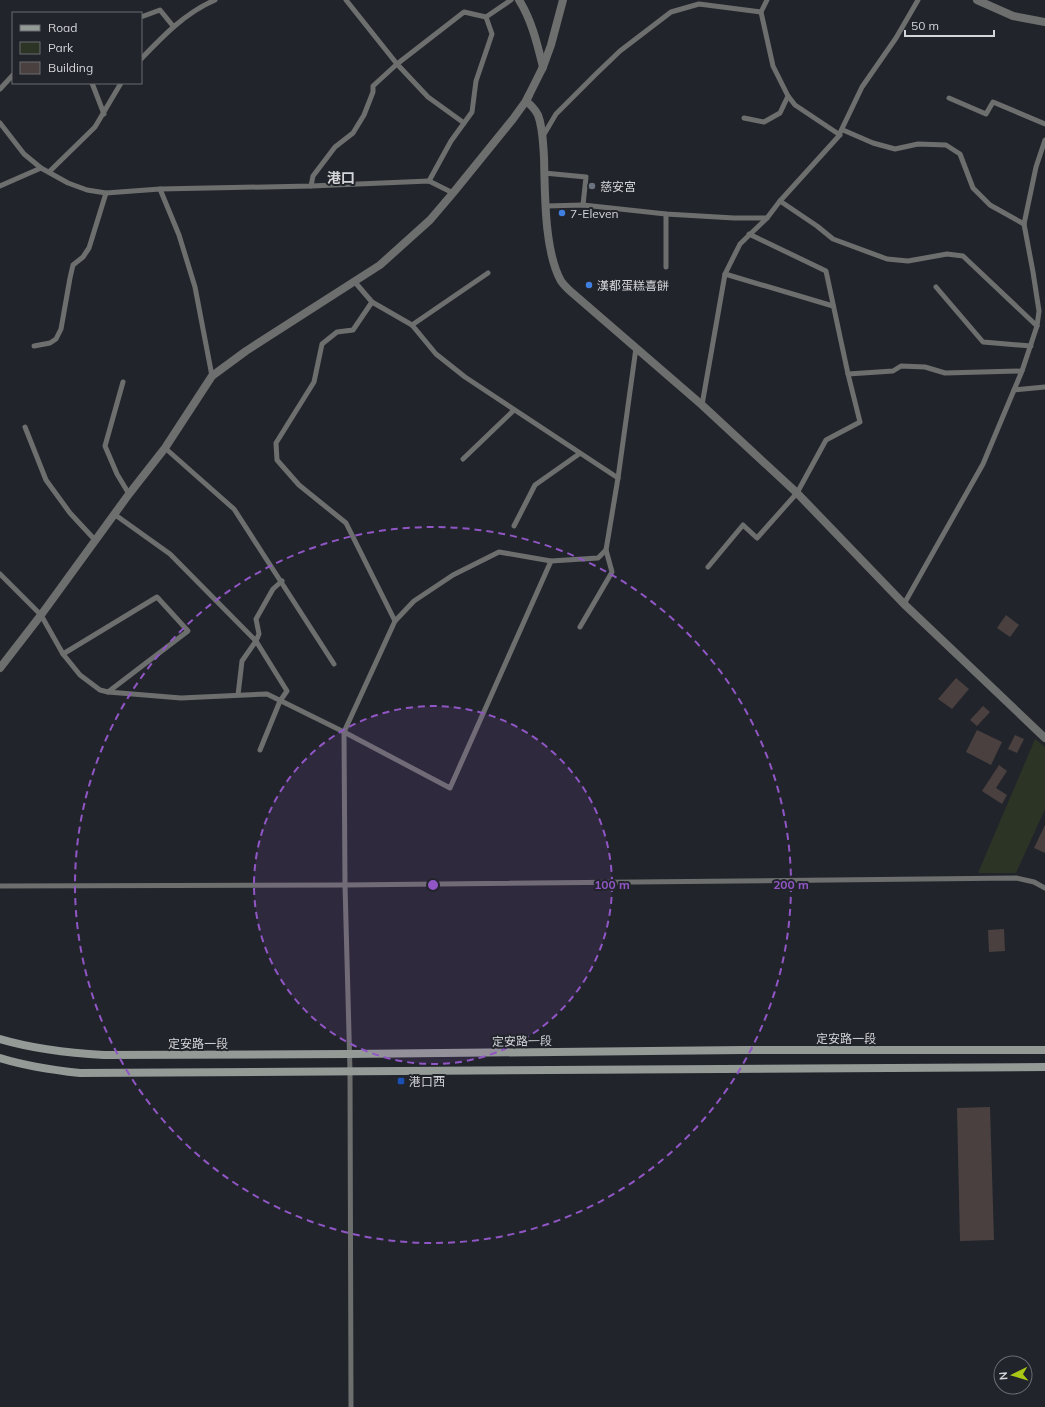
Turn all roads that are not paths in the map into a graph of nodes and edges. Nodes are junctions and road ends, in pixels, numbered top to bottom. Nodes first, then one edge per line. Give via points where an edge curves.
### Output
1 (215, 0) edge
2 (346, 0) edge
3 (511, 0) edge
4 (519, 0) edge
5 (563, 0) edge
6 (767, 0) edge
7 (918, 0) edge
8 (977, 0) edge
9 (761, 12) junction
10 (142, 17) edge
11 (486, 17) junction
12 (1045, 22) edge
13 (173, 26) junction
14 (142, 58) edge
15 (397, 64) junction
16 (543, 67) junction
17 (12, 76) edge
18 (92, 84) edge
19 (120, 84) edge
20 (0, 89) edge
21 (788, 96) junction
22 (949, 98) dead end
23 (526, 101) junction
24 (104, 114) junction
25 (744, 118) dead end
26 (0, 123) edge
27 (464, 123) junction
28 (1045, 124) edge
29 (2, 128) edge
30 (841, 133) junction
31 (543, 137) junction
32 (1045, 140) edge
33 (41, 168) junction
34 (49, 172) junction
35 (544, 173) junction
36 (429, 181) junction
37 (0, 186) edge
38 (311, 186) junction
39 (160, 189) junction
40 (106, 194) junction
41 (453, 194) junction
42 (780, 201) junction
43 (583, 205) junction
44 (546, 206) junction
45 (666, 214) junction
46 (767, 218) junction
47 (1024, 224) junction
48 (749, 234) junction
49 (666, 267) dead end
50 (488, 273) dead end
51 (725, 274) junction
52 (354, 281) junction
53 (936, 287) dead end
54 (372, 302) junction
55 (833, 306) junction
56 (1039, 311) junction
57 (1045, 316) edge
58 (412, 325) junction
59 (1037, 326) junction
60 (34, 346) dead end
61 (1030, 346) junction
62 (636, 348) junction
63 (1022, 371) junction
64 (848, 374) junction
65 (212, 376) junction
66 (122, 382) dead end
67 (1045, 387) edge
68 (1014, 390) junction
69 (702, 405) junction
70 (514, 410) junction
71 (24, 427) dead end
72 (165, 448) junction
73 (579, 454) junction
74 (462, 459) dead end
75 (618, 478) junction
76 (797, 493) junction
77 (129, 494) junction
78 (114, 514) junction
79 (514, 526) dead end
80 (95, 540) junction
81 (606, 550) junction
82 (551, 561) junction
83 (708, 567) dead end
84 (0, 574) edge
85 (282, 581) junction
86 (904, 604) junction
87 (41, 615) junction
88 (394, 621) junction
89 (580, 627) dead end
90 (256, 641) junction
91 (63, 654) junction
92 (334, 664) dead end
93 (0, 668) edge
94 (108, 692) junction
95 (238, 695) junction
96 (280, 701) junction
97 (344, 732) junction
98 (1045, 738) edge
99 (260, 750) dead end
100 (0, 886) edge
101 (344, 886) junction
102 (1045, 888) edge
103 (0, 1039) edge
104 (1045, 1050) edge
105 (350, 1054) junction
106 (0, 1058) edge
107 (14, 1062) junction
108 (0, 1063) edge
109 (1045, 1067) edge
110 (350, 1072) junction
111 (351, 1407) edge

1 - 13 lane
2 - 15 lane
3 - 11 lane
4 - 16 street via 533,28
5 - 16 street
6 - 9 lane
7 - 30 lane via 896,38 862,86
8 - 12 street via 1013,16
9 - 21 lane via 773,66
9 - 31 lane via 699,4 671,12 620,51 596,74 556,114
10 - 13 lane via 160,10
11 - 15 lane via 464,12
11 - 27 lane via 492,34 476,81 472,112
13 - 14 lane
15 - 27 lane via 428,97
15 - 38 lane via 373,86 364,115 353,133 335,147 313,176
16 - 23 street
17 - 20 lane
18 - 24 lane
19 - 24 lane
21 - 25 lane via 780,113 764,122
21 - 30 lane via 795,105
22 - 28 lane via 986,114 992,102
23 - 31 street via 538,114
23 - 41 street
24 - 34 lane via 95,127
26 - 29 lane
27 - 36 lane
29 - 33 lane via 24,154
30 - 42 lane
30 - 47 lane via 895,149 918,144 946,145 960,154 973,188 990,205
31 - 35 street
32 - 47 lane via 1036,167
33 - 34 lane
33 - 37 lane
34 - 40 lane via 68,184
35 - 43 lane via 586,177
35 - 44 street
36 - 38 lane
36 - 41 lane
38 - 39 lane
39 - 40 lane
39 - 65 lane via 179,235 195,287
40 - 60 lane via 89,248 73,265 61,329 56,339 50,343
41 - 52 street via 430,220 386,260
42 - 46 lane
42 - 59 lane via 833,239 887,259 908,261 947,254 963,256
43 - 44 lane
43 - 45 lane
44 - 62 street via 552,253 561,281
45 - 46 lane
45 - 49 lane
46 - 48 lane
47 - 56 lane
48 - 51 lane via 740,244
48 - 55 lane via 826,271
50 - 58 lane
51 - 55 lane
51 - 69 lane
52 - 54 lane
52 - 65 street
53 - 61 lane via 983,342
54 - 58 lane
54 - 88 lane via 353,330 337,332 322,344 314,382 276,442 277,460 299,485 346,523
55 - 64 lane
56 - 57 lane
56 - 59 lane
58 - 70 lane via 436,354
59 - 61 lane
61 - 63 lane
62 - 69 street
62 - 75 lane
63 - 64 lane via 945,372 925,367 901,366 893,370
63 - 68 lane
64 - 76 lane via 860,422 826,440
65 - 72 street
66 - 77 lane via 105,446
67 - 68 lane
68 - 86 lane via 983,464
69 - 76 street
70 - 73 lane
70 - 74 lane
71 - 80 lane via 46,480 70,513
72 - 77 street
72 - 85 lane via 234,509
73 - 75 lane
73 - 79 lane via 535,486
75 - 81 lane
76 - 83 lane via 757,538 743,525
76 - 86 street
77 - 78 street
78 - 80 street
78 - 90 lane via 170,554
80 - 87 street
81 - 82 lane via 598,558
81 - 89 lane via 612,572
82 - 88 lane via 499,552 453,574 414,601
82 - 97 lane via 450,788
84 - 87 lane
85 - 90 lane via 273,589 256,619 259,634
85 - 92 lane
86 - 98 street
87 - 91 lane
87 - 93 street
88 - 97 lane
90 - 95 lane via 242,660
90 - 96 lane via 287,691
91 - 94 lane via 80,675 100,690
91 - 94 lane via 157,597 188,631
94 - 95 lane via 181,698
95 - 96 lane via 267,694
96 - 97 lane
96 - 99 lane
97 - 101 lane
100 - 101 lane
101 - 102 lane via 1016,878 1034,882
101 - 105 lane
103 - 105 main road, 定安路一段 via 36,1048 80,1054
104 - 105 main road, 定安路一段
105 - 110 lane
106 - 107 main road
107 - 108 lane
107 - 110 main road via 80,1073
109 - 110 main road
110 - 111 lane

